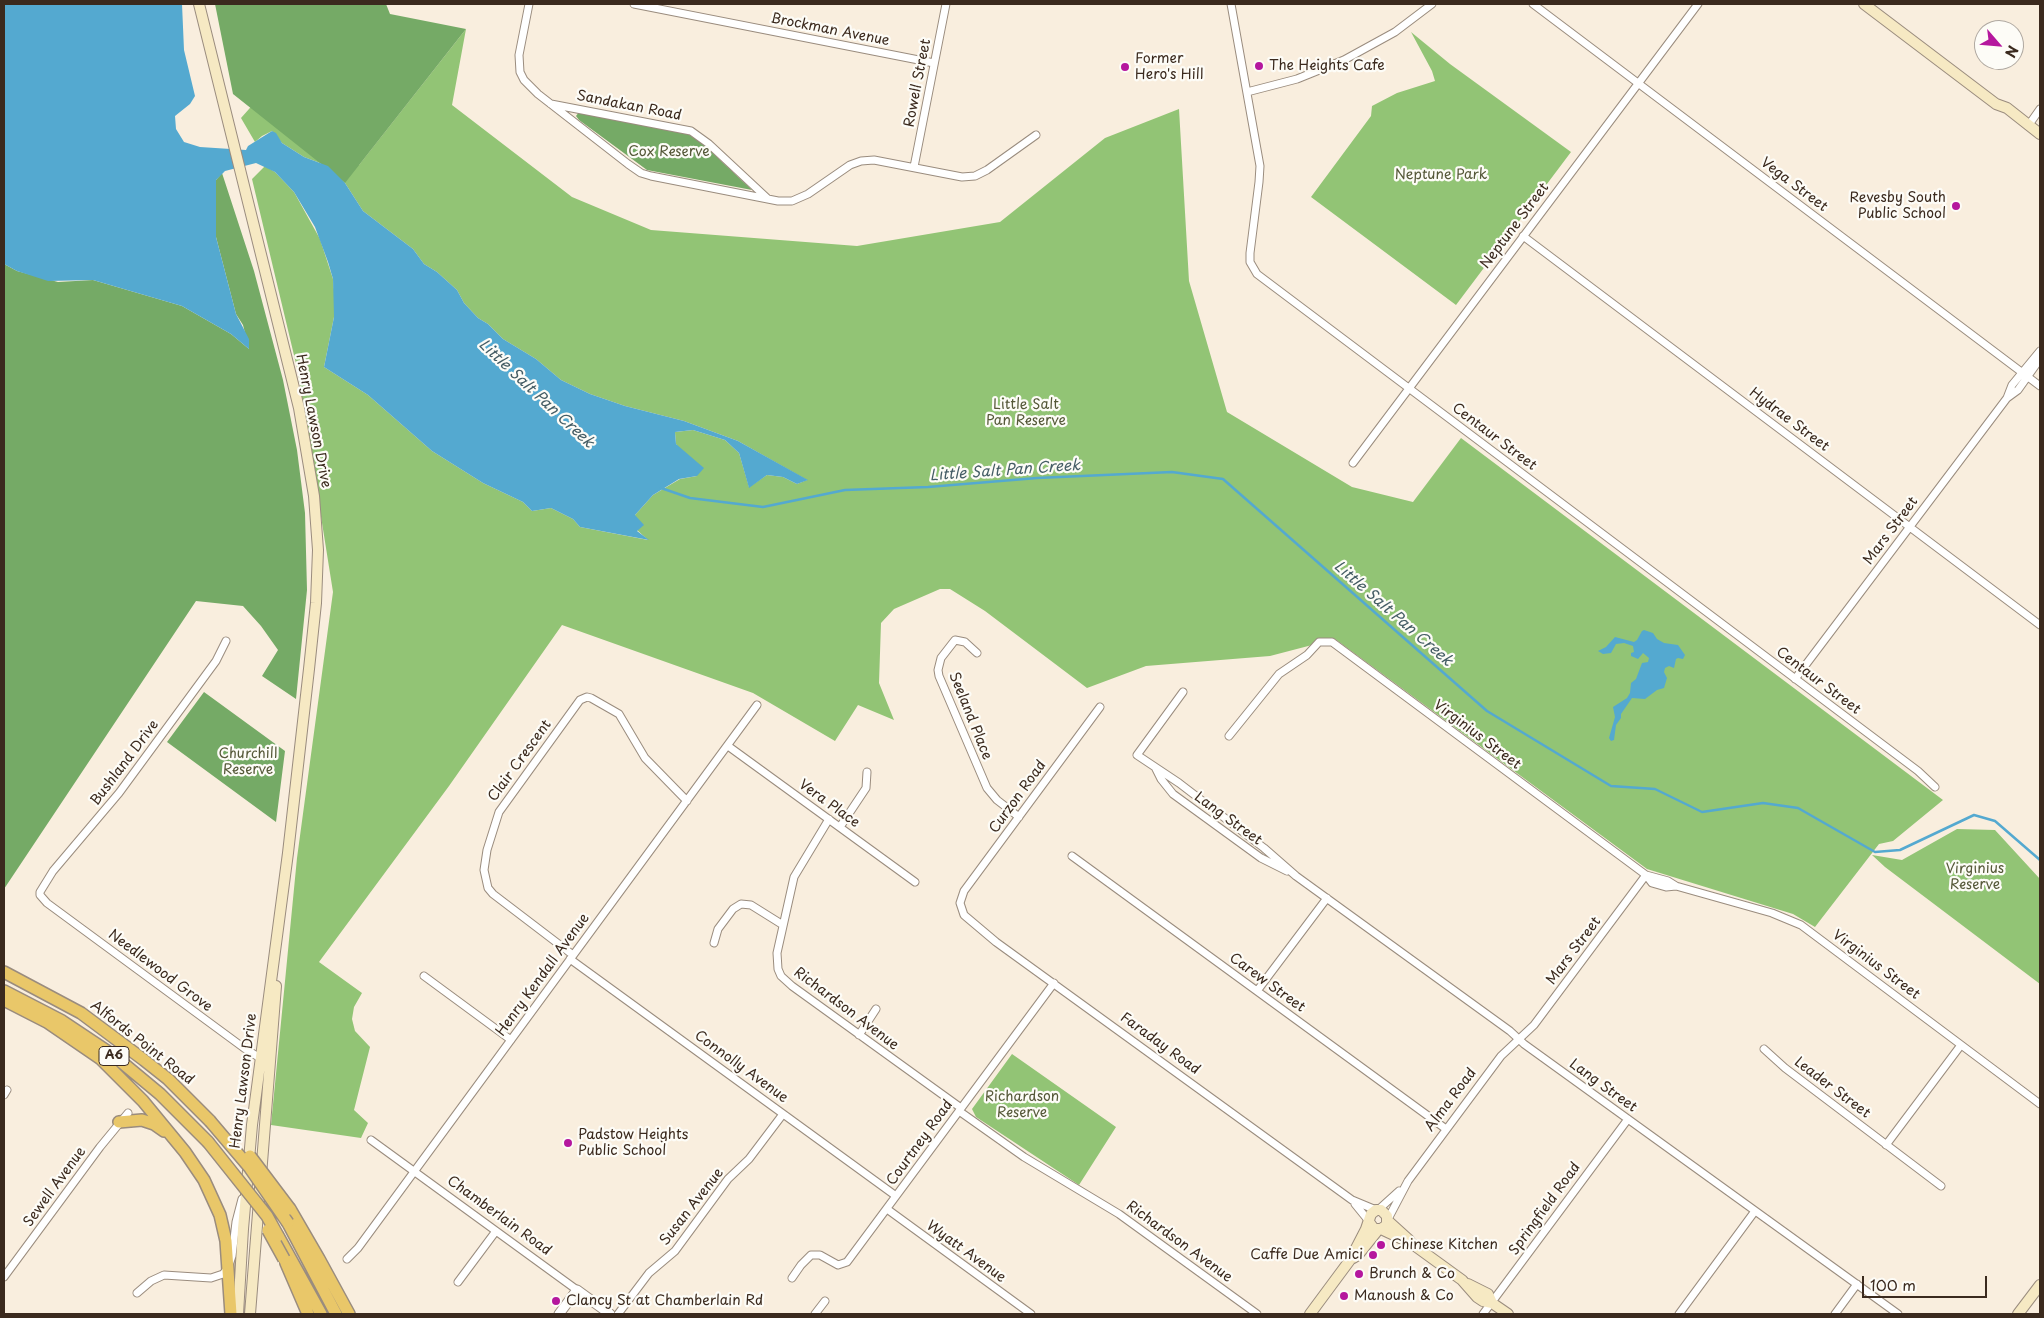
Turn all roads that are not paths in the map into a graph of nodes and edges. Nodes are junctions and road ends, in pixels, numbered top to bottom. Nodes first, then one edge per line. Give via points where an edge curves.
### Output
1 (199, 4) edge
2 (529, 4) edge
3 (634, 4) edge
4 (946, 4) edge
5 (1231, 4) edge
6 (1432, 4) edge
7 (1533, 4) edge
8 (1698, 4) edge
9 (1871, 6) edge
10 (934, 63) junction
11 (1638, 83) junction
12 (1247, 92) junction
13 (550, 104) junction
14 (2040, 110) edge
15 (2028, 126) junction
16 (2040, 134) edge
17 (1036, 135) dead end
18 (914, 167) junction
19 (768, 199) junction
20 (1524, 236) junction
21 (2040, 351) edge
22 (2040, 359) edge
23 (2025, 374) junction
24 (2040, 386) edge
25 (1408, 389) junction
26 (1353, 463) dead end
27 (1910, 526) junction
28 (2040, 625) edge
29 (226, 641) dead end
30 (978, 653) dead end
31 (1795, 679) junction
32 (1183, 692) dead end
33 (757, 706) dead end
34 (1100, 707) dead end
35 (1229, 736) dead end
36 (728, 746) junction
37 (1156, 769) junction
38 (867, 772) dead end
39 (1935, 787) dead end
40 (688, 801) junction
41 (1020, 817) junction
42 (829, 820) junction
43 (840, 827) junction
44 (1072, 856) dead end
45 (1646, 875) junction
46 (1296, 876) junction
47 (915, 882) dead end
48 (40, 895) joint
49 (1327, 898) junction
50 (960, 903) joint
51 (783, 925) junction
52 (714, 943) dead end
53 (572, 957) junction
54 (4, 972) edge
55 (424, 976) dead end
56 (1054, 983) junction
57 (4, 991) edge
58 (1257, 991) junction
59 (4, 1000) edge
60 (876, 1009) dead end
61 (860, 1035) junction
62 (1519, 1039) junction
63 (511, 1040) junction
64 (1961, 1045) junction
65 (1764, 1049) dead end
66 (265, 1059) junction
67 (2040, 1104) edge
68 (960, 1110) junction
69 (128, 1112) dead end
70 (783, 1114) junction
71 (211, 1116) junction
72 (1628, 1119) junction
73 (120, 1122) junction
74 (1446, 1129) junction
75 (372, 1140) dead end
76 (1886, 1145) junction
77 (185, 1152) junction
78 (414, 1172) junction
79 (247, 1179) junction
80 (1408, 1181) junction
81 (1941, 1186) dead end
82 (896, 1196) junction
83 (1352, 1200) junction
84 (887, 1209) junction
85 (1377, 1210) junction
86 (1755, 1211) junction
87 (1388, 1220) junction
88 (1369, 1221) junction
89 (1380, 1230) junction
90 (496, 1231) junction
91 (1411, 1243) junction
92 (287, 1257) junction
93 (348, 1259) dead end
94 (1350, 1260) junction
95 (228, 1268) junction
96 (4, 1277) edge
97 (792, 1278) dead end
98 (458, 1282) dead end
99 (1857, 1284) junction
100 (2040, 1285) edge
101 (577, 1290) junction
102 (137, 1293) dead end
103 (825, 1301) dead end
104 (1492, 1303) junction
105 (231, 1314) edge
106 (238, 1314) edge
107 (250, 1314) edge
108 (308, 1314) edge
109 (321, 1314) edge
110 (336, 1314) edge
111 (349, 1314) edge
112 (559, 1314) edge
113 (610, 1314) edge
114 (618, 1314) edge
115 (815, 1314) edge
116 (1031, 1314) edge
117 (1257, 1314) edge
118 (1310, 1314) edge
119 (1484, 1314) edge
120 (1508, 1314) edge
121 (1679, 1314) edge
122 (1835, 1314) edge
123 (1898, 1314) edge
124 (2018, 1314) edge

1 - 66 main road, Henry Lawson Drive via 304,432 316,524 316,603
2 - 13 street, Sandakan Road via 519,55 520,72 530,87
3 - 10 street, Brockman Avenue
4 - 10 street, Rowell Street
5 - 12 street, Centaur Street
6 - 12 street via 1395,32 1344,60 1296,79
7 - 11 street, Vega Street
8 - 11 street, Neptune Street
9 - 15 main road
10 - 18 street, Rowell Street
11 - 20 street, Neptune Street
11 - 23 street, Vega Street
12 - 25 street, Centaur Street via 1260,174 1251,242 1253,269 1262,280
13 - 19 street, Sandakan Road via 640,173
13 - 19 street, Sandakan Road via 691,132 702,138
14 - 15 street
15 - 16 main road
17 - 18 street, Sandakan Road via 975,176 955,176
18 - 19 street, Sandakan Road via 861,161 798,199
20 - 25 street, Neptune Street
20 - 27 street, Hydrae Street
21 - 23 street, Mars Street
22 - 23 street, Mars Street
23 - 24 street, Vega Street
23 - 27 street, Mars Street via 2018,390 2007,398
25 - 26 street, Neptune Street
25 - 31 street, Centaur Street
27 - 28 street, Hydrae Street
27 - 31 street, Mars Street
29 - 48 street, Bushland Drive via 210,670 114,800 48,877
30 - 41 street, Seeland Place via 965,642 955,640 941,658 939,676 987,788
31 - 39 street, Centaur Street
32 - 37 street, Lang Street via 1137,755
33 - 36 street, Henry Kendall Avenue
34 - 41 street, Curzon Road
35 - 45 street, Virginius Street via 1276,678 1319,642 1332,642
36 - 40 street, Henry Kendall Avenue
36 - 42 street, Vera Place
37 - 46 street, Lang Street via 1218,812
37 - 46 street, Lang Street via 1172,794 1261,858
38 - 43 street via 866,788
40 - 53 street, Henry Kendall Avenue
40 - 53 street, Clair Crescent via 645,758 619,714 591,698 580,700 499,812 484,870 488,888 493,894
41 - 50 street, Curzon Road via 968,886
42 - 43 street, Vera Place
42 - 51 street, Richardson Avenue via 796,872
43 - 47 street, Vera Place
44 - 58 street, Carew Street
45 - 62 street, Mars Street via 1534,1025
45 - 64 street, Virginius Street via 1783,916 1801,925
46 - 49 street, Lang Street
48 - 66 street, Needlewood Grove
49 - 58 street
49 - 62 street, Lang Street
50 - 56 street, Faraday Road via 969,920
51 - 52 street via 751,905 741,904 733,909 718,929
51 - 61 street, Richardson Avenue via 777,962 781,976
53 - 63 street, Henry Kendall Avenue
53 - 70 street, Connolly Avenue
54 - 71 highway, Alfords Point Road / A6 via 81,1013
55 - 63 street
56 - 68 street, Courtney Road
56 - 83 street, Faraday Road
57 - 92 highway, Alfords Point Road / A6, bridge via 62,1021 113,1055 160,1094 208,1142 267,1216
58 - 74 street, Carew Street
59 - 77 highway, A6 via 47,1022 101,1059 143,1101
60 - 61 street
61 - 68 street, Richardson Avenue
62 - 72 street, Lang Street
62 - 74 street, Alma Road via 1504,1051
63 - 78 street, Henry Kendall Avenue
64 - 67 street, Virginius Street
64 - 76 street
65 - 76 street, Leader Street
66 - 79 main road, Henry Lawson Drive
66 - 107 main road, Henry Lawson Drive
68 - 82 street, Courtney Road
68 - 117 street, Richardson Avenue via 1024,1157 1126,1219
69 - 73 street, Sewell Avenue
70 - 82 street, Connolly Avenue
70 - 114 street, Susan Avenue via 746,1164 728,1179 675,1251 648,1273
71 - 110 highway, Alfords Point Road / A6, bridge via 288,1223
71 - 111 highway, bridge via 254,1160 290,1209
72 - 86 street, Lang Street
72 - 104 street, Springfield Road
73 - 77 highway via 136,1119 154,1124
73 - 96 street, Sewell Avenue
74 - 80 street, Alma Road
75 - 78 street, Chamberlain Road
76 - 81 street, Leader Street
77 - 95 highway, A6 via 216,1203 224,1228
78 - 90 street, Chamberlain Road
78 - 93 street, Henry Kendall Avenue
79 - 95 street
79 - 106 main road, Henry Lawson Drive
80 - 85 street, Alma Road
80 - 87 street, Alma Road
82 - 84 street, Courtney Road
83 - 85 street, Faraday Road
83 - 88 street, Faraday Road
84 - 97 street, Courtney Road via 847,1262 838,1265 811,1255
84 - 116 street, Wyatt Avenue
85 - 87 main road via 1384,1212
85 - 88 main road
86 - 99 street, Lang Street
86 - 121 street
87 - 89 main road
87 - 91 main road
88 - 89 main road via 1372,1228
88 - 94 main road
89 - 91 main road
89 - 94 main road
90 - 98 street
90 - 101 street, Chamberlain Road
91 - 104 main road via 1462,1280 1488,1294
92 - 108 highway
92 - 109 highway, Alfords Point Road / A6
94 - 118 main road
95 - 102 street via 217,1278 164,1275 150,1281
95 - 105 highway, A6
99 - 122 street
99 - 123 street, Lang Street
100 - 124 main road
101 - 112 street
101 - 113 street, Chamberlain Road
103 - 115 street
104 - 119 street, Springfield Road
104 - 120 main road

